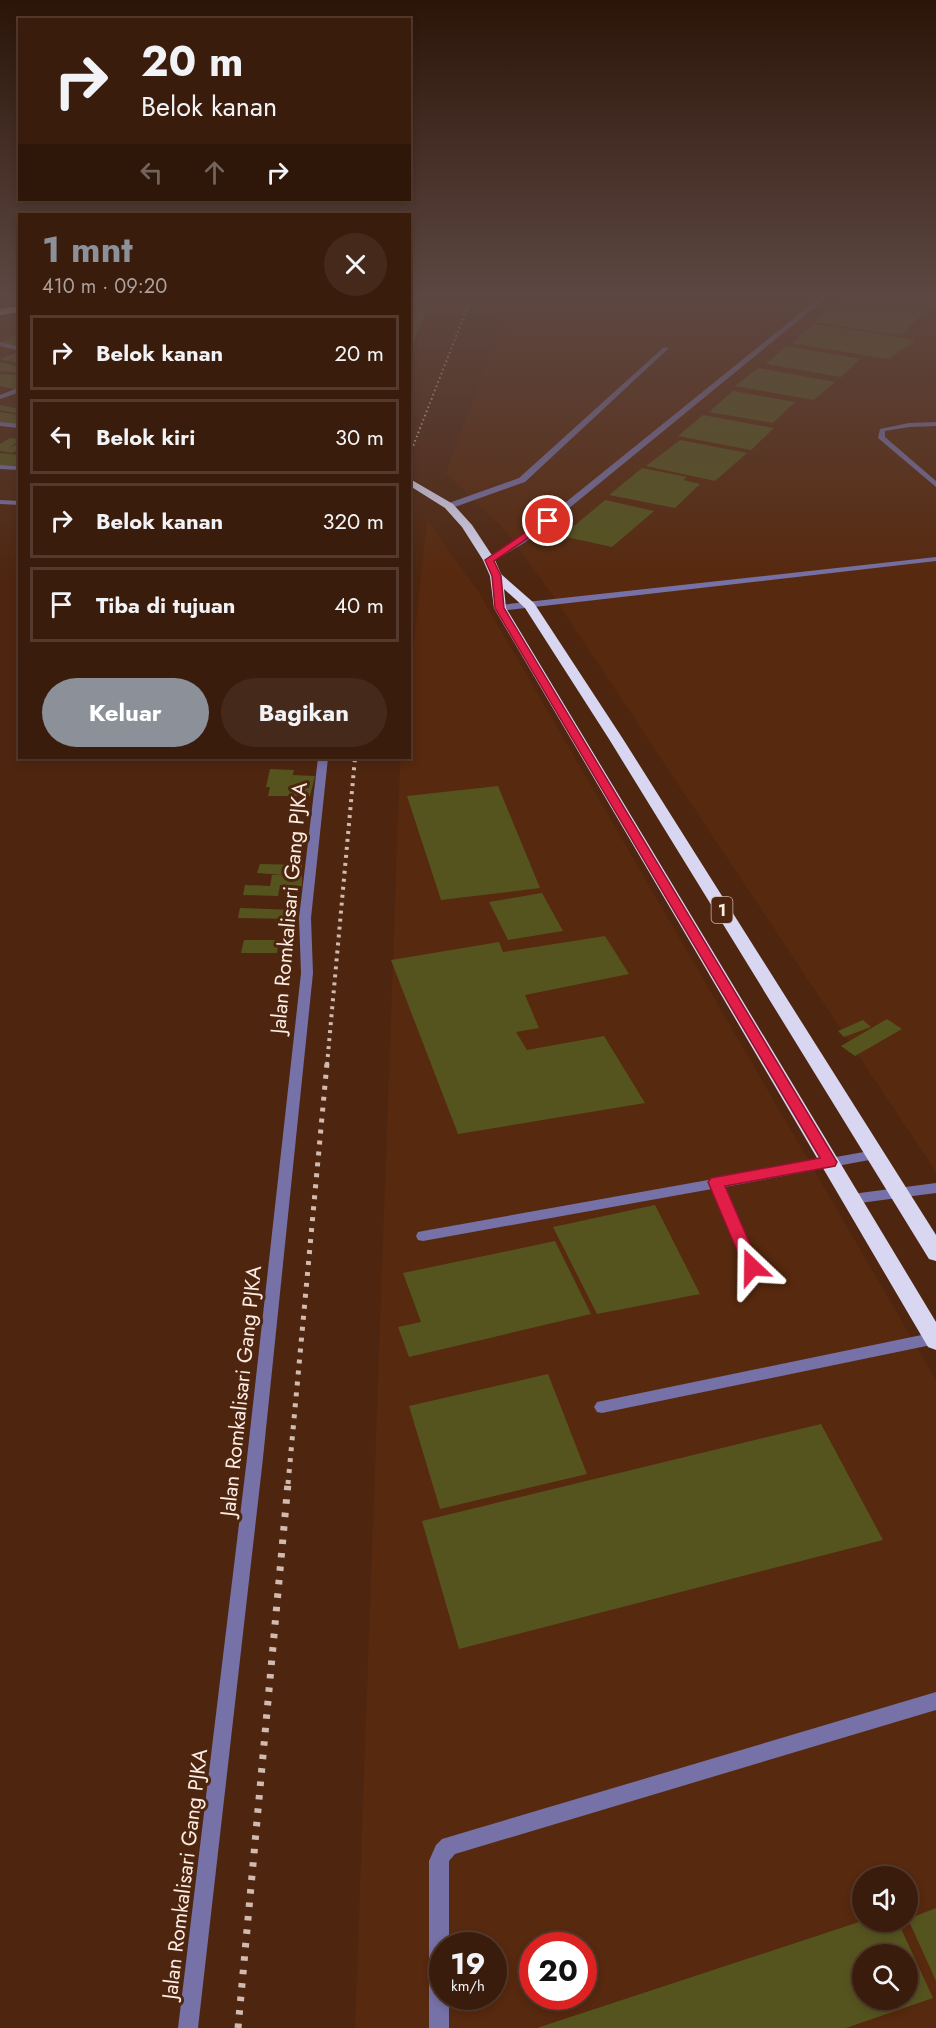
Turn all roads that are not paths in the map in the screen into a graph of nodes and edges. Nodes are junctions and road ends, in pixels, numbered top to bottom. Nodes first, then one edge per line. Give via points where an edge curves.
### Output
1 (617, 393) edge
2 (706, 393) edge
3 (0, 424) edge
4 (936, 424) edge
5 (18, 426) edge
6 (0, 467) edge
7 (18, 468) edge
8 (411, 483) edge
9 (936, 485) edge
10 (0, 502) edge
11 (18, 503) edge
12 (449, 506) junction
13 (936, 559) edge
14 (493, 568) junction
15 (530, 606) junction
16 (500, 608) junction
17 (322, 759) edge
18 (875, 1155) junction
19 (830, 1162) junction
20 (716, 1182) junction
21 (936, 1188) edge
22 (900, 1194) junction
23 (852, 1199) junction
24 (423, 1236) dead end
25 (936, 1253) edge
26 (752, 1267) dead end
27 (936, 1339) edge
28 (602, 1407) dead end
29 (936, 1701) edge
30 (188, 2028) edge
31 (439, 2028) edge

1 - 12 street via 522,480
2 - 14 street
3 - 5 street
4 - 9 street via 897,426 882,430 881,438
6 - 7 street
8 - 12 highway, 1
10 - 11 street
12 - 14 highway, 1
13 - 15 street
14 - 15 highway, 1
14 - 16 highway, 1
15 - 16 street
15 - 18 highway, 1
16 - 19 highway, 1
17 - 30 street, Jalan Romkalisari Gang PJKA via 305,918 307,973
18 - 19 street
18 - 22 highway, 1
19 - 20 street
19 - 23 highway, 1
20 - 24 street
20 - 26 street
21 - 22 street
22 - 23 street
22 - 25 highway, 1
23 - 27 highway, 1
27 - 28 street
29 - 31 street via 449,1846 439,1861

